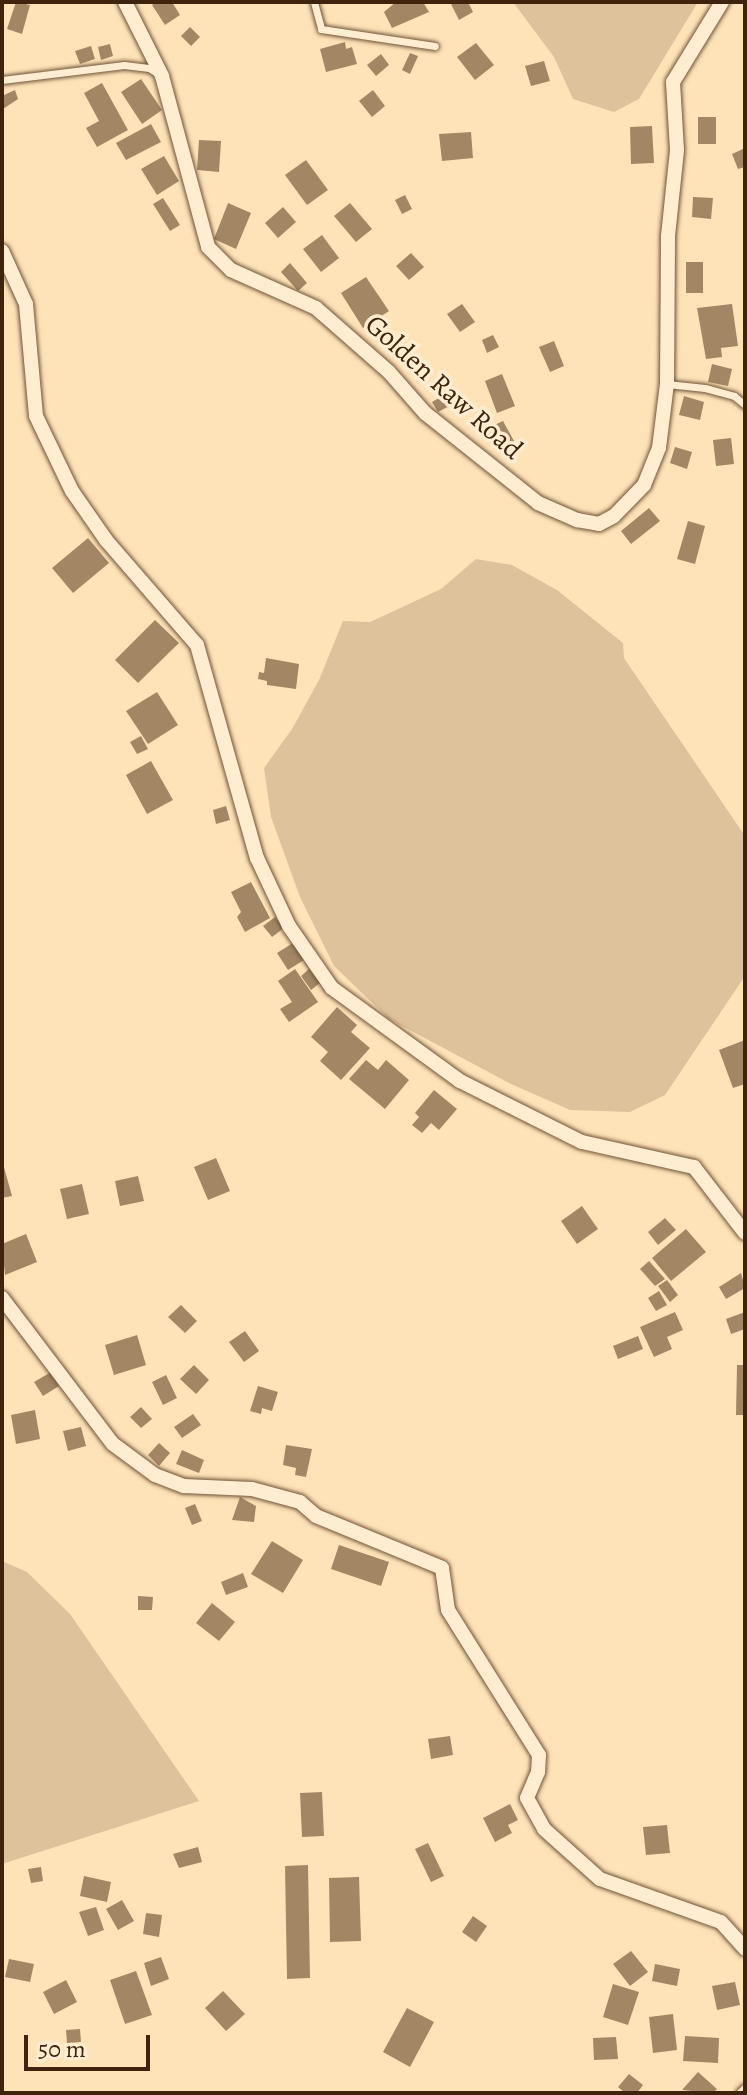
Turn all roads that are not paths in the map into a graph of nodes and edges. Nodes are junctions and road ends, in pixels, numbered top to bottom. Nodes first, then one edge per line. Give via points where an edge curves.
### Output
1 (125, 2) edge
2 (314, 2) edge
3 (722, 2) edge
4 (435, 46) dead end
5 (162, 76) junction
6 (2, 80) edge
7 (2, 251) edge
8 (667, 384) junction
9 (745, 405) edge
10 (745, 1233) edge
11 (2, 1298) edge
12 (745, 1949) edge
13 (745, 2087) edge
14 (739, 2093) edge

1 - 5 street, Golden Raw Road
2 - 4 lane via 321,29
3 - 8 street, Golden Raw Road via 673,82 677,150 668,236
5 - 6 lane via 149,68 124,65
5 - 8 street, Golden Raw Road via 208,247 231,270 316,308 389,372 425,413 538,503 599,524 614,516 644,485 659,448
7 - 10 street via 26,304 36,416 72,491 106,540 197,645 257,858 289,926 332,988 460,1081 582,1142 694,1167
8 - 9 lane via 705,388
11 - 12 street via 113,1444 155,1475 184,1486 252,1489 300,1502 316,1516 442,1568 448,1610 539,1755 527,1798 544,1829 600,1879 721,1922
13 - 14 lane

